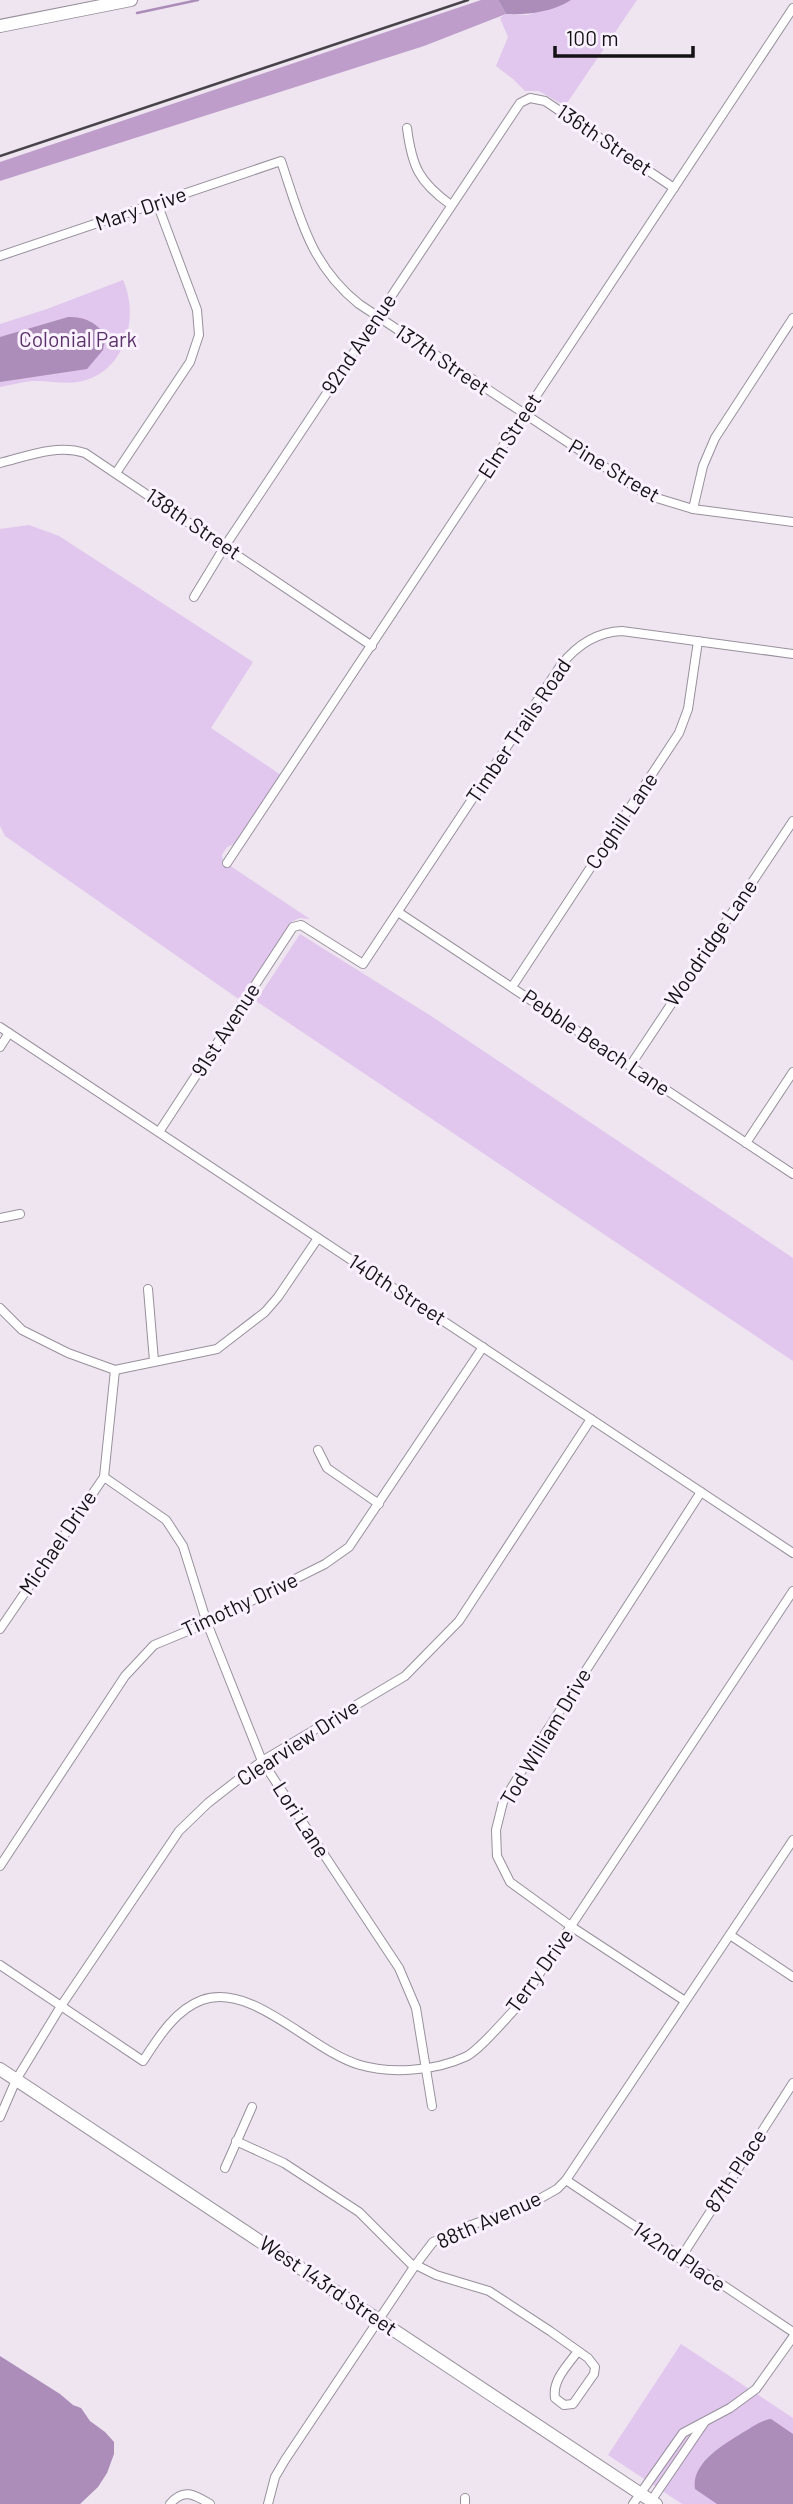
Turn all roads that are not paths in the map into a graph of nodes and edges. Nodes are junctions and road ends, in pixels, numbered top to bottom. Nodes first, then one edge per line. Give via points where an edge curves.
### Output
1 (131, 0) edge
2 (793, 8) edge
3 (0, 26) edge
4 (530, 98) joint
5 (407, 128) dead end
6 (281, 161) joint
7 (674, 188) junction
8 (157, 203) junction
9 (451, 205) junction
10 (0, 256) edge
11 (377, 316) junction
12 (793, 318) edge
13 (524, 415) junction
14 (0, 463) edge
15 (116, 473) junction
16 (693, 509) junction
17 (793, 522) edge
18 (225, 545) junction
19 (194, 597) dead end
20 (698, 642) junction
21 (372, 646) junction
22 (793, 654) edge
23 (793, 821) edge
24 (227, 863) dead end
25 (398, 912) junction
26 (293, 928) joint
27 (512, 987) junction
28 (0, 1027) edge
29 (9, 1033) junction
30 (0, 1047) edge
31 (630, 1066) junction
32 (793, 1072) edge
33 (159, 1132) junction
34 (746, 1143) junction
35 (793, 1174) edge
36 (19, 1213) dead end
37 (0, 1218) edge
38 (318, 1238) junction
39 (148, 1289) dead end
40 (0, 1308) edge
41 (483, 1347) junction
42 (154, 1361) junction
43 (115, 1370) junction
44 (591, 1419) junction
45 (318, 1450) dead end
46 (104, 1476) junction
47 (701, 1492) junction
48 (379, 1504) junction
49 (793, 1553) edge
50 (793, 1591) edge
51 (206, 1623) junction
52 (0, 1629) edge
53 (262, 1761) junction
54 (793, 1840) edge
55 (0, 1866) edge
56 (572, 1927) junction
57 (730, 1935) junction
58 (0, 1965) edge
59 (793, 1977) edge
60 (685, 2001) junction
61 (61, 2006) junction
62 (427, 2067) junction
63 (0, 2069) edge
64 (16, 2080) junction
65 (793, 2083) edge
66 (432, 2106) dead end
67 (252, 2107) dead end
68 (0, 2117) edge
69 (236, 2141) junction
70 (225, 2168) dead end
71 (566, 2180) junction
72 (680, 2259) junction
73 (415, 2266) junction
74 (379, 2320) junction
75 (793, 2334) edge
76 (578, 2351) junction
77 (704, 2423) junction
78 (645, 2501) edge
79 (170, 2504) edge
80 (210, 2504) edge
81 (268, 2504) edge

1 - 3 main road
2 - 7 street, Elm Street
4 - 7 street, 136th Street via 551,104
4 - 9 street, 92nd Avenue via 517,106
5 - 9 street via 419,174
6 - 8 street, Mary Drive
6 - 11 street, 137th Street via 320,263 345,293
7 - 13 street, Elm Street
8 - 10 street, Mary Drive
8 - 15 street via 197,310 199,335 190,362
9 - 11 street, 92nd Avenue
11 - 13 street, 137th Street
11 - 18 street, 92nd Avenue
12 - 16 street via 715,438
13 - 16 street, Pine Street via 647,495
13 - 21 street, Elm Street
14 - 15 street, 138th Street via 51,450 73,450
15 - 18 street, 138th Street
16 - 17 street, Pine Street
18 - 19 street, 92nd Avenue
18 - 21 street, 138th Street
20 - 22 street, Timber Trails Road
20 - 25 street, Timber Trails Road via 614,631 594,636 572,652
20 - 27 street, Coghill Lane via 680,733
21 - 24 street, Elm Street
23 - 31 street, Woodridge Lane
25 - 26 street, Timber Trails Road via 363,964 301,925
25 - 27 street, Pebble Beach Lane
26 - 33 street, 91st Avenue
27 - 31 street, Pebble Beach Lane
28 - 29 street, 140th Street
29 - 30 street
29 - 33 street, 140th Street
31 - 34 street, Pebble Beach Lane
32 - 34 street
33 - 38 street, 140th Street
34 - 35 street, Pebble Beach Lane
36 - 37 street
38 - 41 street, 140th Street
38 - 42 street via 265,1312 217,1349
39 - 42 street
40 - 43 street via 22,1330
41 - 44 street, 140th Street
41 - 48 street, Timothy Drive
42 - 43 street
43 - 46 street, Michael Drive
44 - 47 street, 140th Street
44 - 53 street, Clearview Drive via 459,1620 435,1647 405,1676
45 - 48 street via 327,1468
46 - 51 street, Lori Lane via 166,1520 183,1546
46 - 52 street, Michael Drive
47 - 49 street, 140th Street
47 - 56 street, Tod William Drive via 503,1802 496,1830 497,1856 510,1882
48 - 51 street, Timothy Drive via 349,1546 325,1564
50 - 56 street, Terry Drive
51 - 53 street, Lori Lane
51 - 55 street, Timothy Drive via 154,1645 125,1676
53 - 61 street, Clearview Drive via 178,1831
53 - 62 street, Lori Lane via 399,1968 416,2008
54 - 57 street, 88th Avenue
56 - 60 street, Tod William Drive
56 - 62 street, Terry Drive via 518,2006 467,2057
57 - 59 street
57 - 60 street, 88th Avenue
58 - 61 street
60 - 71 street, 88th Avenue
61 - 62 street, Terry Drive via 143,2061 181,2013 202,2000 225,1998 252,2002 315,2043 359,2064 387,2069
61 - 64 street, Clearview Drive
62 - 66 street, Lori Lane
63 - 64 main road, West 143rd Street
64 - 68 street, Clearview Drive
64 - 74 main road, West 143rd Street
65 - 72 street, 87th Place
67 - 69 street
69 - 70 street
69 - 73 street via 284,2163 359,2212
71 - 72 street, 142nd Place
71 - 73 street, 88th Avenue via 534,2202 433,2242
72 - 75 street, 142nd Place
73 - 74 street, 88th Avenue
73 - 76 street via 489,2291
74 - 78 main road, West 143rd Street
74 - 81 street, 88th Avenue via 275,2477
75 - 77 street via 756,2389
76 - 76 street via 595,2367 594,2374 573,2404 564,2405 555,2398 556,2382
77 - 78 street
77 - 78 street via 684,2433
79 - 80 street via 185,2493

